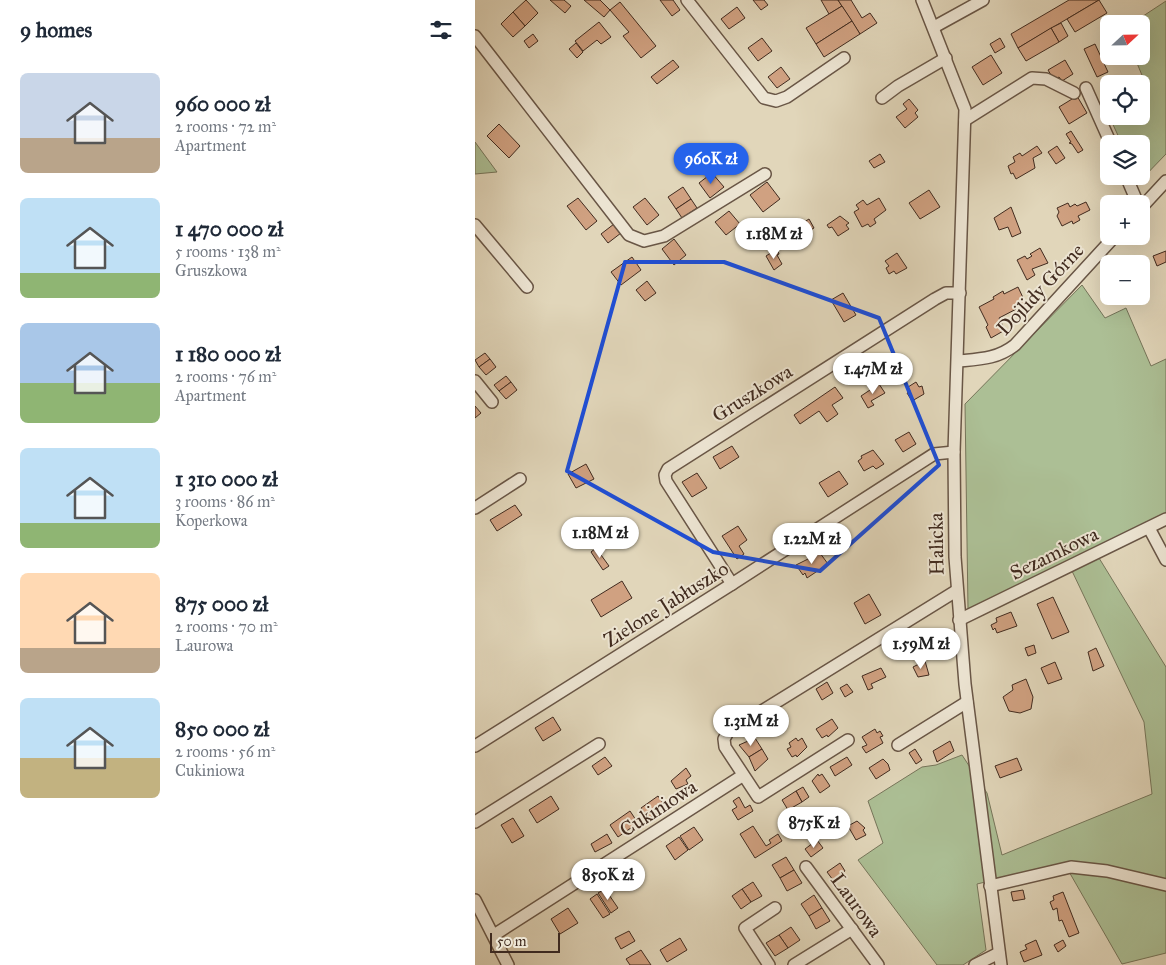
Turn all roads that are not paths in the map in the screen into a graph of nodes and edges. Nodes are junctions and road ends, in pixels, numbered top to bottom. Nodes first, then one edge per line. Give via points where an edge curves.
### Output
1 (687, 0) edge
2 (922, 0) edge
3 (983, 0) edge
4 (934, 27) junction
5 (475, 36) edge
6 (845, 58) dead end
7 (946, 58) junction
8 (1086, 88) dead end
9 (1074, 93) dead end
10 (882, 98) dead end
11 (965, 120) junction
12 (1107, 135) edge
13 (765, 174) dead end
14 (1166, 181) edge
15 (1150, 198) edge
16 (475, 225) edge
17 (1107, 245) edge
18 (527, 287) dead end
19 (960, 293) junction
20 (957, 361) junction
21 (475, 381) edge
22 (492, 402) dead end
23 (954, 452) junction
24 (520, 479) dead end
25 (475, 508) edge
26 (1166, 519) edge
27 (1149, 528) junction
28 (1166, 560) edge
29 (732, 584) junction
30 (956, 591) junction
31 (959, 620) junction
32 (967, 702) junction
33 (848, 740) dead end
34 (599, 744) dead end
35 (898, 745) dead end
36 (475, 746) edge
37 (742, 776) junction
38 (475, 822) edge
39 (806, 866) dead end
40 (1166, 885) edge
41 (990, 886) junction
42 (475, 900) edge
43 (775, 908) dead end
44 (852, 928) junction
45 (494, 935) junction
46 (999, 953) junction
47 (508, 965) edge
48 (769, 965) edge
49 (794, 965) edge
50 (878, 965) edge
51 (975, 965) edge
52 (1001, 965) edge

1 - 6 street via 763,98 776,101 787,97
2 - 4 street, Halicka
3 - 4 street
4 - 7 street, Halicka
5 - 13 street via 629,235 645,241 664,236
7 - 10 street
7 - 11 street, Halicka via 963,102
8 - 12 street
9 - 11 street via 1046,79 1032,78
11 - 19 street, Halicka
14 - 15 street
16 - 18 street
17 - 20 street, Dojlidy Górne via 1015,345 993,358
19 - 20 street, Halicka
19 - 29 street, Gruszkowa via 946,293 935,299 668,468 666,481
20 - 23 street, Halicka
21 - 22 street
23 - 29 street, Zielone Jabłuszko via 934,454
23 - 30 street, Halicka
24 - 25 street
26 - 27 street, Sezamkowa
27 - 28 street
27 - 31 street, Sezamkowa
29 - 36 street, Zielone Jabłuszko
30 - 31 street, Halicka
30 - 37 street via 728,732 724,739 725,747
31 - 32 street, Halicka
32 - 35 street
32 - 41 street, Halicka
33 - 37 street via 758,797
34 - 38 street
37 - 45 street, Cukiniowa
39 - 44 street, Laurowa
40 - 41 street via 1107,871 1071,867
41 - 46 street, Halicka
42 - 45 street
43 - 48 street via 745,928
44 - 49 street
44 - 50 street, Laurowa
45 - 47 street
46 - 51 street
46 - 52 street, Halicka

